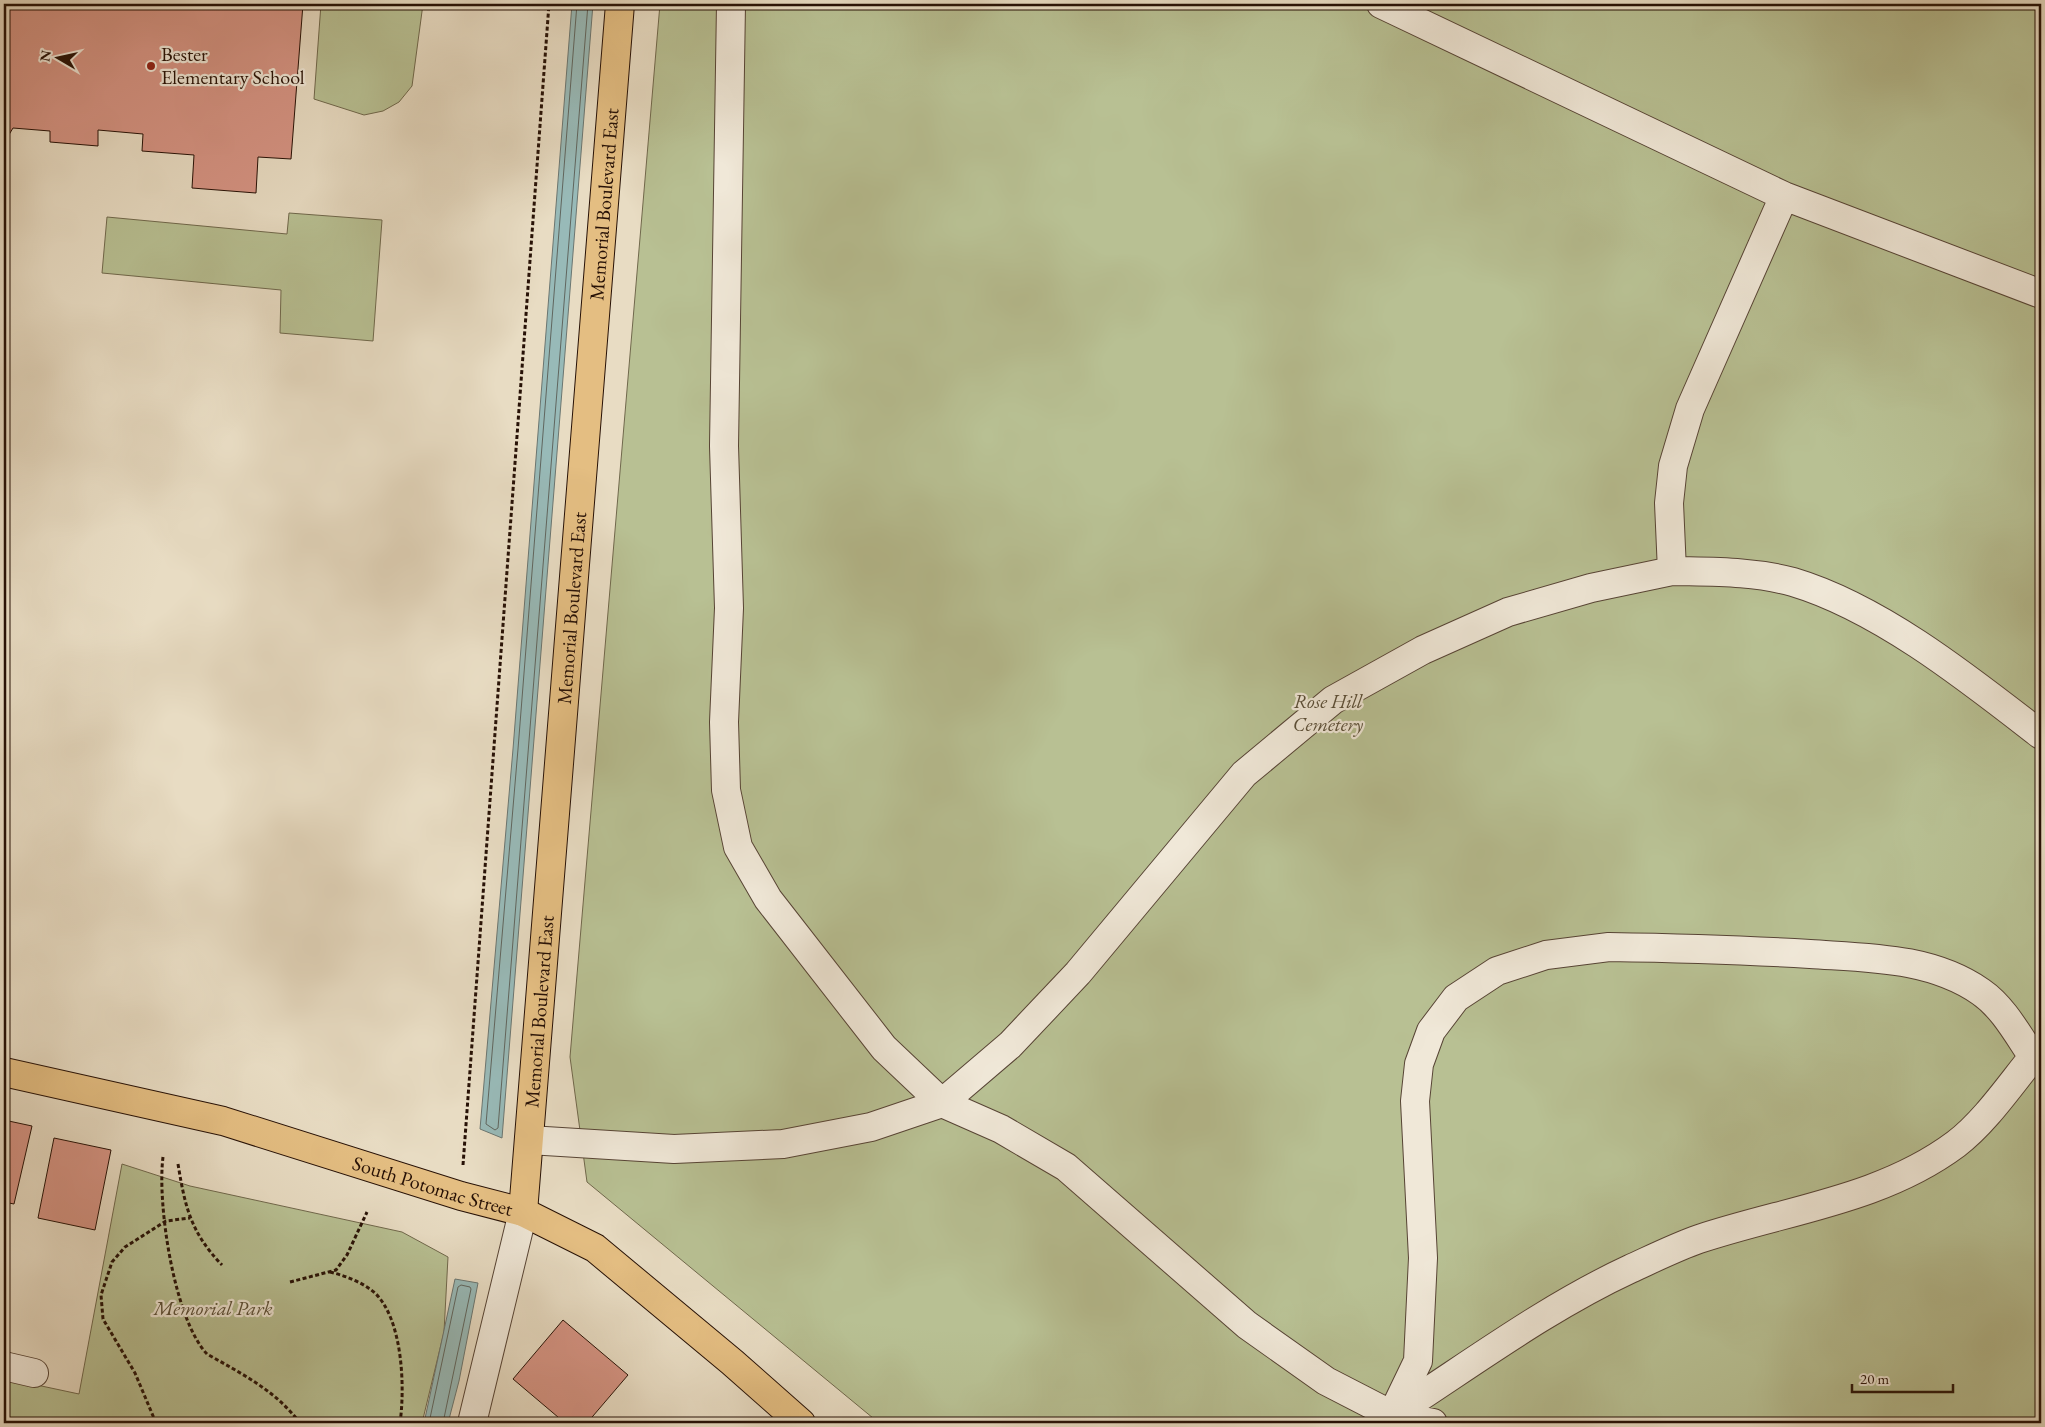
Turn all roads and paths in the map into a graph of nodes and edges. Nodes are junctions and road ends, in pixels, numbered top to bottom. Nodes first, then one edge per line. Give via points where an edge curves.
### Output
1 (549, 4) edge
2 (620, 4) edge
3 (731, 4) edge
4 (1381, 4) edge
5 (1784, 196) junction
6 (2041, 294) edge
7 (1672, 571) junction
8 (2041, 735) edge
9 (2038, 1054) edge
10 (4, 1072) edge
11 (942, 1103) junction
12 (529, 1140) junction
13 (164, 1157) dead end
14 (178, 1164) dead end
15 (461, 1196) junction
16 (367, 1212) dead end
17 (523, 1212) junction
18 (190, 1218) junction
19 (166, 1221) junction
20 (222, 1265) dead end
21 (330, 1272) junction
22 (290, 1282) dead end
23 (4, 1366) edge
24 (34, 1373) dead end
25 (1389, 1419) edge
26 (156, 1423) edge
27 (300, 1423) edge
28 (400, 1423) edge
29 (472, 1423) edge
30 (801, 1423) edge
31 (1433, 1423) edge

1 - 15 path
2 - 12 main road, Memorial Boulevard East
3 - 11 street via 724,446 729,608 724,722 726,790 738,847 768,899 884,1048
4 - 5 street
5 - 6 street
5 - 7 street via 1690,409 1673,466 1669,502
7 - 8 street via 1732,572 1792,582 1836,598 1905,636
7 - 11 street via 1591,588 1508,612 1423,650 1333,700 1244,774 1078,973 1010,1045
9 - 25 street via 1958,1143 1917,1170 1862,1193 1698,1240 1629,1270 1545,1315
9 - 25 street via 1982,993 1950,975 1898,960 1730,949 1609,947 1546,955 1497,971 1456,998 1431,1031 1419,1064 1415,1101 1423,1258 1418,1361
10 - 15 main road, South Potomac Street via 223,1121
11 - 12 street via 871,1127 783,1144 674,1149
11 - 25 street via 1001,1129 1066,1167 1247,1325 1326,1381
12 - 17 main road, Memorial Boulevard East
13 - 19 path via 161,1194
14 - 18 path
15 - 17 main road, South Potomac Street
16 - 21 path via 347,1255 336,1270
17 - 29 street
17 - 30 main road, South Potomac Street via 595,1248
18 - 19 path
18 - 20 path via 202,1243
19 - 26 path via 125,1247 112,1262 101,1295 104,1319 135,1373
19 - 27 path via 182,1306 201,1348 268,1390 287,1406
21 - 22 path
21 - 28 path via 361,1284 384,1306 400,1350 403,1381
23 - 24 street
25 - 31 street

